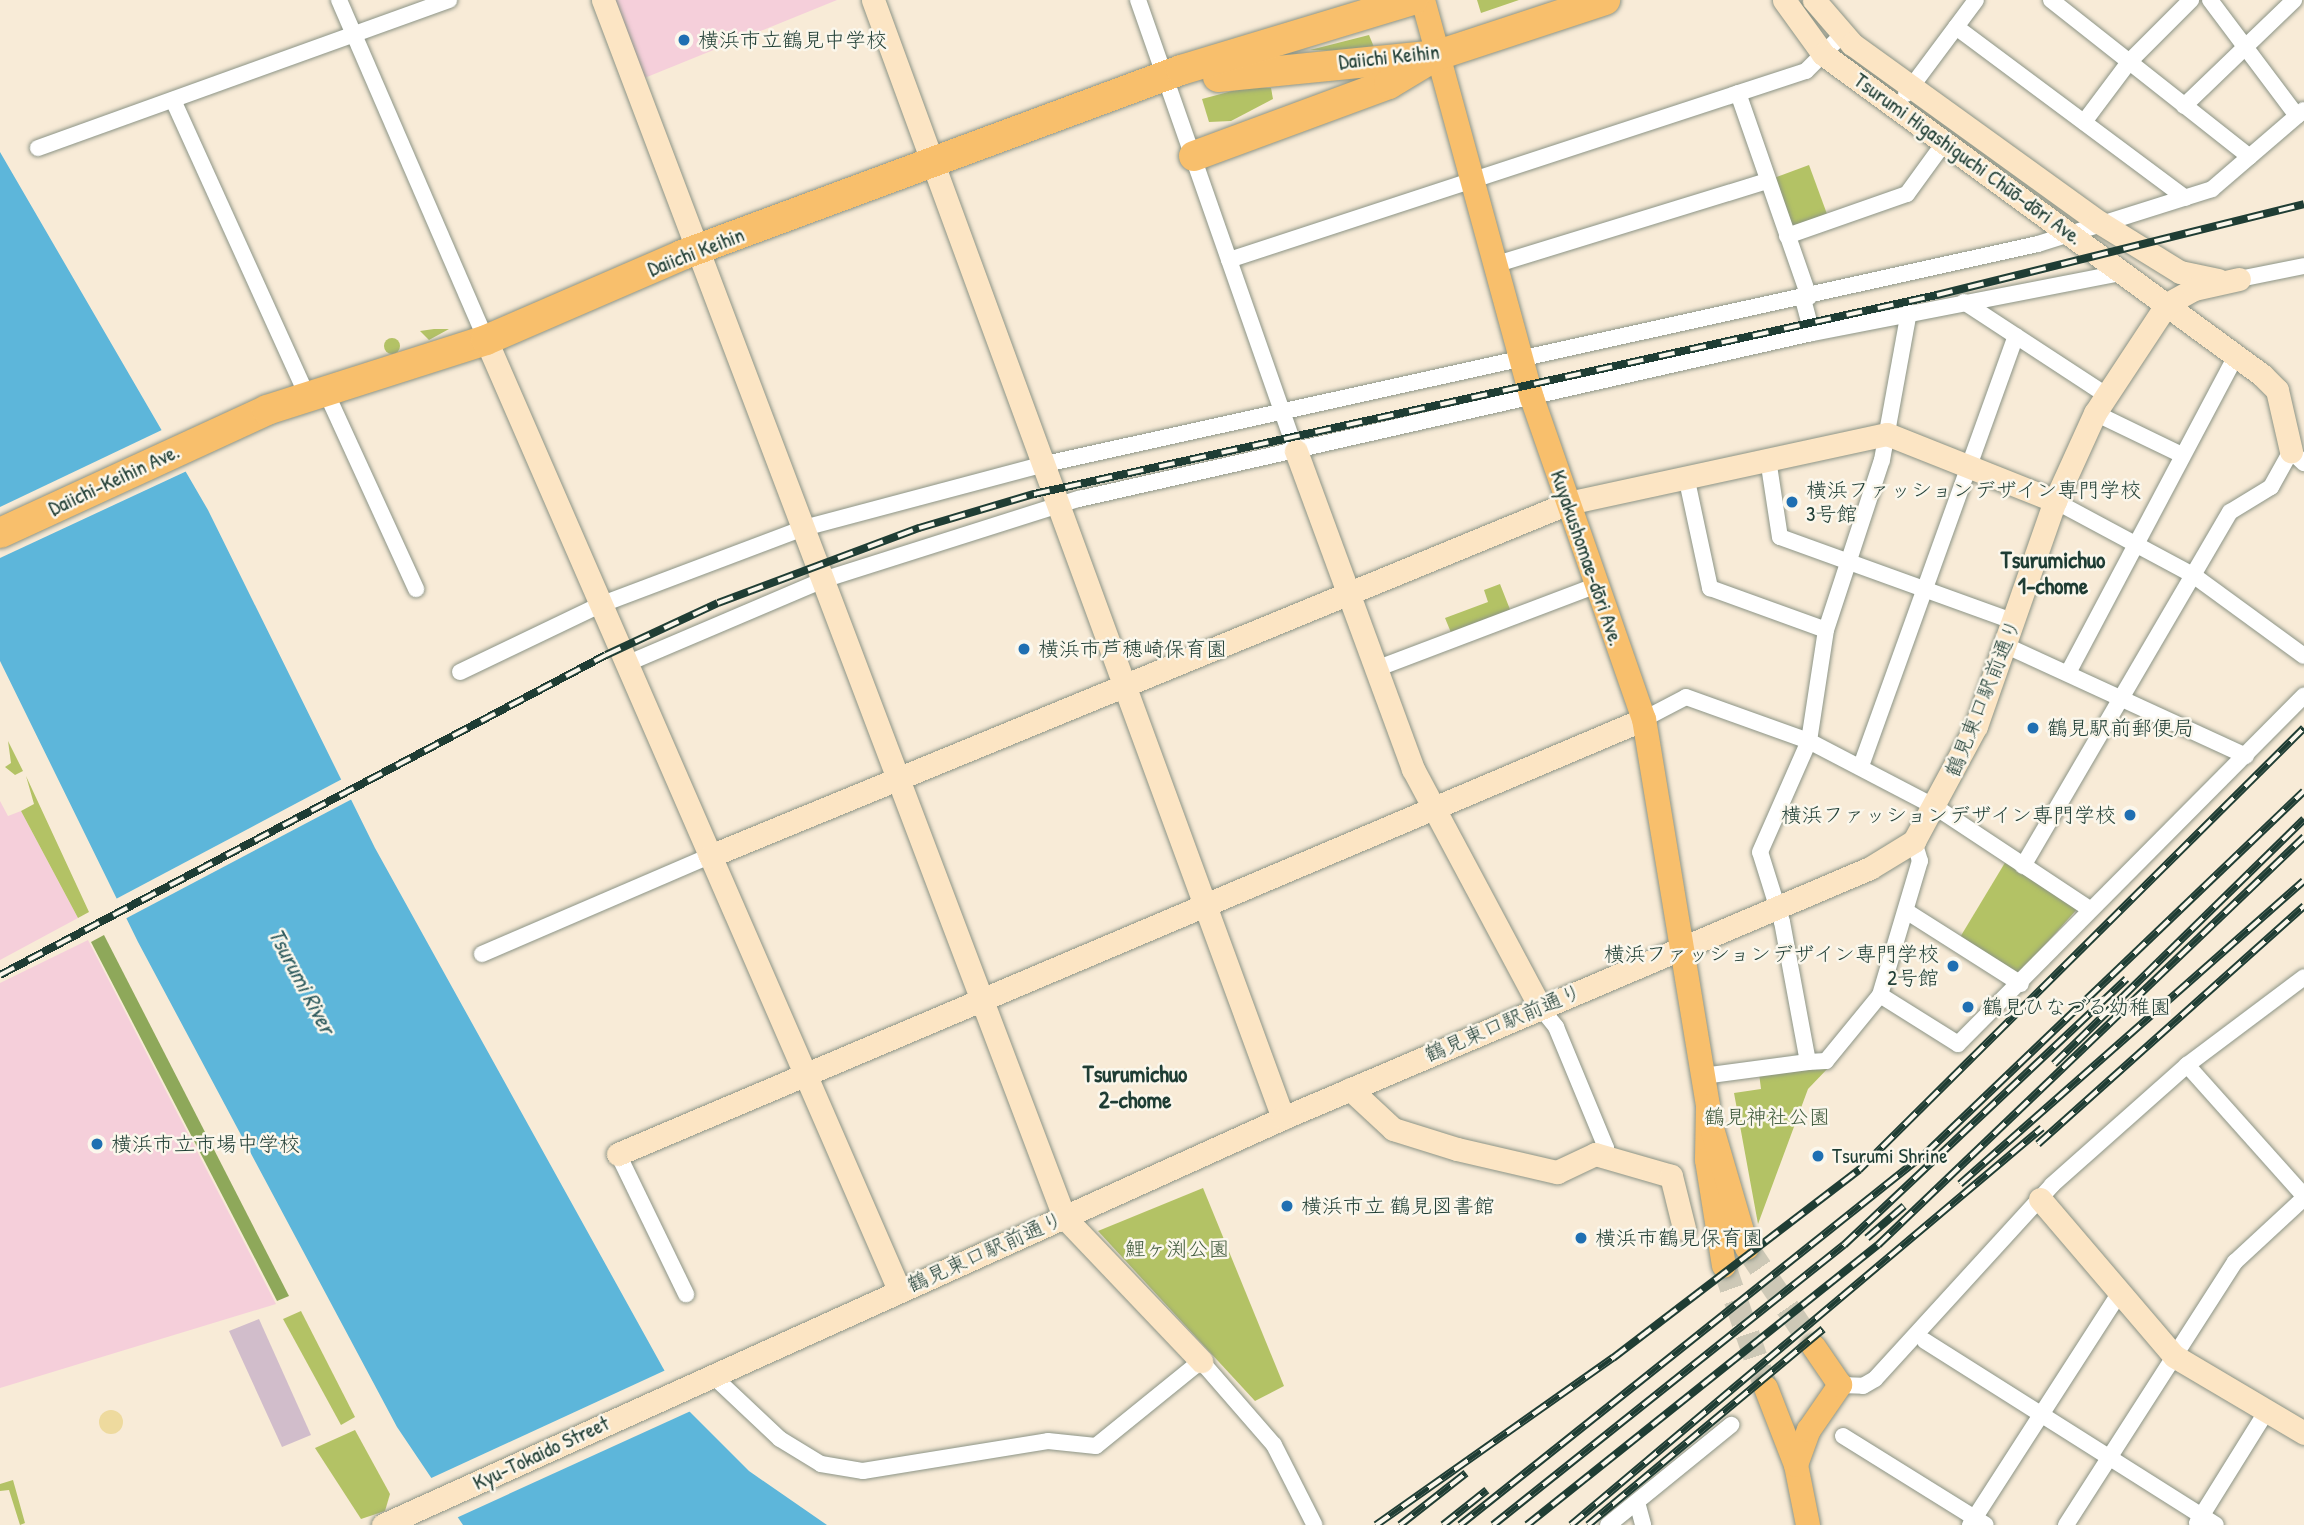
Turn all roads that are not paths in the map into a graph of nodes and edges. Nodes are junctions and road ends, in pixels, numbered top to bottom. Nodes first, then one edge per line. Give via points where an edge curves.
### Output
1 (339, 0) edge
2 (449, 0) edge
3 (603, 0) edge
4 (873, 0) edge
5 (1138, 0) edge
6 (1413, 0) edge
7 (1423, 0) edge
8 (1605, 0) edge
9 (1784, 0) edge
10 (1814, 0) edge
11 (1976, 0) edge
12 (2051, 0) edge
13 (2191, 0) edge
14 (2210, 0) edge
15 (2294, 0) edge
16 (1956, 27) junction
17 (354, 34) junction
18 (1842, 35) junction
19 (2242, 45) junction
20 (1824, 54) junction
21 (1438, 55) junction
22 (2129, 62) junction
23 (1167, 81) junction
24 (1911, 87) junction
25 (1738, 93) junction
26 (173, 100) junction
27 (2184, 106) junction
28 (1896, 107) junction
29 (2300, 113) edge
30 (2084, 122) junction
31 (1944, 143) junction
32 (38, 148) dead end
33 (1194, 156) junction
34 (2250, 157) junction
35 (933, 164) junction
36 (1471, 180) junction
37 (1767, 181) junction
38 (2185, 198) junction
39 (2099, 222) junction
40 (2069, 233) junction
41 (1787, 236) junction
42 (2133, 245) junction
43 (697, 250) junction
44 (1228, 260) junction
45 (1494, 265) junction
46 (2304, 266) edge
47 (2122, 273) junction
48 (2239, 279) junction
49 (1806, 298) junction
50 (1964, 302) junction
51 (2167, 304) junction
52 (1909, 312) junction
53 (1812, 333) junction
54 (2016, 336) junction
55 (486, 340) junction
56 (2235, 358) junction
57 (1521, 360) junction
58 (316, 393) junction
59 (1532, 398) junction
60 (2101, 404) junction
61 (1282, 413) junction
62 (227, 426) joint
63 (1887, 434) junction
64 (1296, 451) junction
65 (2180, 454) junction
66 (2297, 457) edge
67 (1768, 459) junction
68 (1041, 465) junction
69 (1968, 466) junction
70 (1686, 476) junction
71 (2055, 501) junction
72 (1568, 503) junction
73 (1055, 506) junction
74 (804, 528) junction
75 (0, 533) edge
76 (2135, 542) junction
77 (1846, 562) junction
78 (2193, 575) junction
79 (823, 580) junction
80 (1597, 585) junction
81 (416, 589) dead end
82 (1924, 589) junction
83 (1347, 593) junction
84 (600, 605) junction
85 (2015, 622) junction
86 (1826, 630) junction
87 (2007, 646) junction
88 (2304, 656) edge
89 (626, 664) junction
90 (1376, 669) junction
91 (460, 672) dead end
92 (2068, 673) junction
93 (1121, 688) junction
94 (2304, 695) edge
95 (2122, 700) junction
96 (1644, 719) junction
97 (1809, 741) junction
98 (2246, 756) junction
99 (1861, 766) junction
100 (898, 779) junction
101 (1433, 806) junction
102 (1937, 808) junction
103 (1914, 841) junction
104 (710, 856) junction
105 (2023, 866) junction
106 (1201, 905) junction
107 (1779, 907) junction
108 (2088, 908) junction
109 (1906, 911) junction
110 (1681, 945) junction
111 (482, 954) dead end
112 (2304, 977) edge
113 (2021, 984) junction
114 (1880, 995) junction
115 (983, 997) junction
116 (1540, 1007) junction
117 (1808, 1062) junction
118 (2187, 1065) junction
119 (804, 1075) junction
120 (1703, 1076) junction
121 (1350, 1089) junction
122 (1283, 1118) junction
123 (1710, 1125) junction
124 (618, 1154) joint
125 (1604, 1156) junction
126 (2304, 1197) edge
127 (2040, 1199) junction
128 (1064, 1217) junction
129 (1685, 1228) dead end
130 (1747, 1248) tunnel mouth
131 (1724, 1266) tunnel mouth
132 (899, 1290) junction
133 (686, 1294) dead end
134 (2119, 1294) junction
135 (1925, 1341) dead end
136 (1814, 1347) tunnel mouth
137 (2174, 1356) junction
138 (1201, 1361) junction
139 (706, 1378) junction
140 (1840, 1385) junction
141 (1766, 1388) tunnel mouth
142 (2266, 1412) junction
143 (2041, 1414) junction
144 (1731, 1425) dead end
145 (2304, 1433) edge
146 (1843, 1436) dead end
147 (2109, 1457) junction
148 (1797, 1465) junction
149 (1637, 1502) junction
150 (2198, 1520) edge
151 (1977, 1522) edge
152 (1314, 1524) edge
153 (385, 1525) edge
154 (1608, 1525) edge
155 (1643, 1525) edge
156 (1808, 1525) edge
157 (2066, 1525) edge
158 (2216, 1525) edge

1 - 17 street
2 - 17 street
3 - 43 street
4 - 35 street
5 - 23 street
6 - 23 highway, Daiichi Keihin via 1181,70
7 - 21 main road, Kuyakushomae-dōri Ave.
8 - 21 highway, Daiichi Keihin
9 - 20 street, Tsurumi Higashiguchi Chūō-dōri Ave.
10 - 18 street, Tsurumi Higashiguchi Chūō-dōri Ave.
11 - 16 street
12 - 22 street
13 - 22 street
14 - 19 street
15 - 19 street
16 - 24 street
16 - 30 street
17 - 26 street
17 - 55 street
18 - 20 street
18 - 24 street, Tsurumi Higashiguchi Chūō-dōri Ave.
19 - 27 street
19 - 29 street
20 - 25 street via 1806,71
20 - 28 street, Tsurumi Higashiguchi Chūō-dōri Ave.
21 - 23 highway, Daiichi Keihin via 1242,71 1187,86
21 - 33 highway via 1389,84
21 - 36 main road, Kuyakushomae-dōri Ave.
22 - 27 street
22 - 30 street
23 - 33 street
23 - 35 highway, Daiichi Keihin
24 - 28 street
24 - 39 street, Tsurumi Higashiguchi Chūō-dōri Ave.
25 - 36 street
25 - 37 street
26 - 32 street
26 - 58 street
27 - 34 street
28 - 31 street, Tsurumi Higashiguchi Chūō-dōri Ave.
29 - 34 street
30 - 38 street
31 - 40 street, Tsurumi Higashiguchi Chūō-dōri Ave.
31 - 41 street via 1907,194
33 - 44 street
34 - 38 street via 2212,189
35 - 43 highway, Daiichi Keihin
35 - 68 street
36 - 44 street
36 - 45 main road, Kuyakushomae-dōri Ave.
37 - 41 street
37 - 45 street
38 - 39 street
39 - 40 street
39 - 42 street, Tsurumi Higashiguchi Chūō-dōri Ave.
40 - 47 street, Tsurumi Higashiguchi Chūō-dōri Ave.
40 - 49 street
41 - 49 street
42 - 48 street via 2191,276
42 - 51 street via 2162,280
43 - 55 highway, Daiichi Keihin
43 - 74 street
44 - 61 street
45 - 57 main road, Kuyakushomae-dōri Ave.
46 - 48 street
47 - 50 street
47 - 51 street, Tsurumi Higashiguchi Chūō-dōri Ave.
48 - 51 street via 2194,289
49 - 53 street
49 - 57 street
50 - 52 street
50 - 54 street
51 - 56 street, Tsurumi Higashiguchi Chūō-dōri Ave.
51 - 60 street, 鶴見東口駅前通り
52 - 53 street
52 - 63 street
53 - 59 street
54 - 60 street
54 - 69 street
55 - 58 highway, Daiichi Keihin
55 - 84 street
56 - 65 street
56 - 66 street, Tsurumi Higashiguchi Chūō-dōri Ave. via 2277,390
57 - 59 main road, Kuyakushomae-dōri Ave.
57 - 61 street
58 - 62 highway, Daiichi Keihin
58 - 81 street
59 - 64 street
59 - 72 main road, Kuyakushomae-dōri Ave.
60 - 65 street
60 - 71 street, 鶴見東口駅前通り
61 - 64 street
61 - 68 street
62 - 75 highway, Daiichi-Keihin Ave.
63 - 67 street
63 - 69 street
63 - 77 street
64 - 73 street
64 - 83 street
65 - 76 street
66 - 78 street via 2271,487 2230,512
67 - 70 street
67 - 77 street via 1780,537
68 - 73 street
68 - 74 street
69 - 71 street
69 - 82 street
70 - 72 street
70 - 86 street via 1710,588
71 - 76 street
71 - 85 street, 鶴見東口駅前通り
72 - 80 main road, Kuyakushomae-dōri Ave.
72 - 83 street
73 - 79 street
73 - 93 street
74 - 79 street
74 - 84 street
76 - 78 street
76 - 92 street
77 - 82 street
77 - 86 street
78 - 88 street
78 - 95 street
79 - 89 street
79 - 100 street
80 - 90 street
80 - 96 main road, Kuyakushomae-dōri Ave.
82 - 85 street
82 - 99 street
83 - 90 street
83 - 93 street
84 - 89 street
84 - 91 street
85 - 87 street, 鶴見東口駅前通り
86 - 97 street
87 - 92 street
87 - 102 street, 鶴見東口駅前通り
89 - 104 street
90 - 101 street
92 - 95 street
93 - 100 street
93 - 106 street
94 - 98 street
95 - 98 street
95 - 105 street
96 - 97 street via 1686,697
96 - 101 street
96 - 110 main road, Kuyakushomae-dōri Ave.
97 - 99 street
97 - 107 street via 1760,852
98 - 108 street
99 - 102 street
100 - 104 street
100 - 115 street
101 - 106 street
101 - 116 street
102 - 103 street, 鶴見東口駅前通り
102 - 105 street
103 - 107 street, 鶴見東口駅前通り
103 - 109 street via 1920,861
104 - 111 street
104 - 119 street
105 - 108 street
106 - 115 street
106 - 122 street
107 - 110 street, 鶴見東口駅前通り
107 - 117 street
108 - 113 street
109 - 113 street
109 - 114 street
110 - 116 street, 鶴見東口駅前通り
110 - 120 main road, Kuyakushomae-dōri Ave.
112 - 118 street
113 - 114 street via 1958,1044
114 - 117 street via 1826,1061
115 - 119 street
115 - 128 street
116 - 121 street, 鶴見東口駅前通り
116 - 125 street via 1556,1027 1606,1148
117 - 120 street
118 - 126 street
118 - 127 street
119 - 124 street
119 - 132 street
120 - 123 main road, Kuyakushomae-dōri Ave.
121 - 122 street, 鶴見東口駅前通り
121 - 125 street via 1393,1129 1498,1160 1559,1172 1582,1157
122 - 128 street, 鶴見東口駅前通り
123 - 130 main road, Kuyakushomae-dōri Ave.
123 - 131 main road, Kuyakushomae-dōri Ave. via 1707,1160
124 - 133 street
125 - 129 street via 1675,1178
126 - 137 street via 2235,1262
127 - 134 street
127 - 140 street via 1875,1379 1863,1386
128 - 132 street, 鶴見東口駅前通り
128 - 138 street
132 - 139 street, 鶴見東口駅前通り
134 - 137 street
134 - 143 street
135 - 143 street
136 - 140 main road
137 - 142 street
137 - 147 street
138 - 139 street via 1096,1446 1048,1441 863,1471 821,1464 780,1439
138 - 152 street via 1274,1445
139 - 153 street, Kyu-Tokaido Street
140 - 148 main road via 1809,1430
141 - 148 main road
142 - 145 street
142 - 150 street
143 - 147 street
143 - 151 street
144 - 149 street
146 - 151 street
147 - 150 street
147 - 157 street
148 - 156 main road
149 - 154 street
149 - 155 street
150 - 158 street

